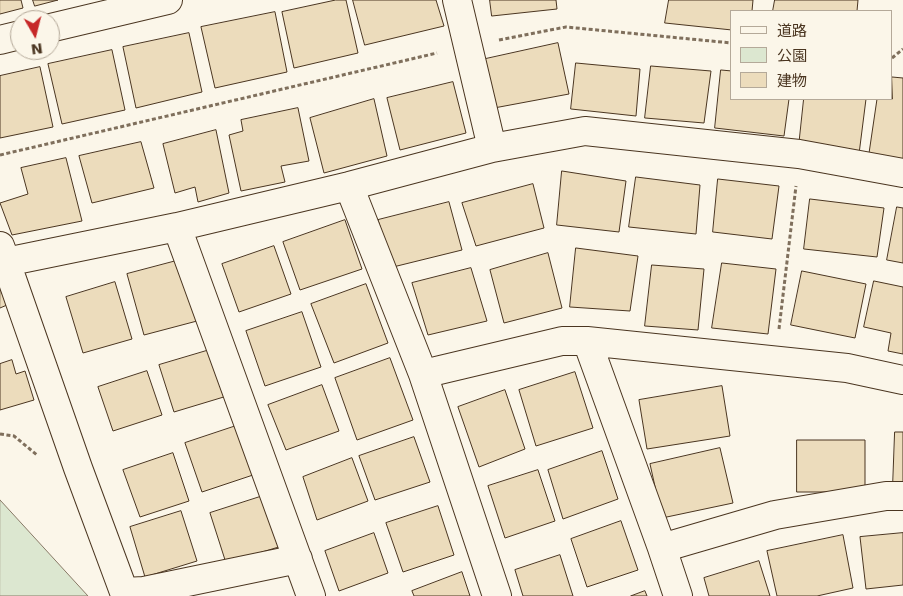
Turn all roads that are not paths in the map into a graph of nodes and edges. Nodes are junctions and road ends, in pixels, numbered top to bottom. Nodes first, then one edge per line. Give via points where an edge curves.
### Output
1 (168, 0) edge
2 (456, 0) edge
3 (60, 26) edge
4 (492, 148) junction
5 (903, 173) edge
6 (349, 186) junction
7 (177, 227) junction
8 (3, 254) edge
9 (587, 341) junction
10 (423, 374) junction
11 (903, 380) edge
12 (903, 496) edge
13 (662, 548) junction
14 (298, 559) junction
15 (311, 596) edge
16 (497, 596) edge
17 (678, 596) edge

1 - 3 street
2 - 4 street
4 - 5 street via 585,131 799,154
4 - 6 street
6 - 7 street
6 - 10 street
7 - 8 street
7 - 14 street
8 - 14 street via 124,592 144,591
9 - 10 street via 562,341
9 - 11 street via 776,359 847,368
9 - 13 street
10 - 16 street
12 - 13 street via 775,515
13 - 17 street
14 - 15 street

